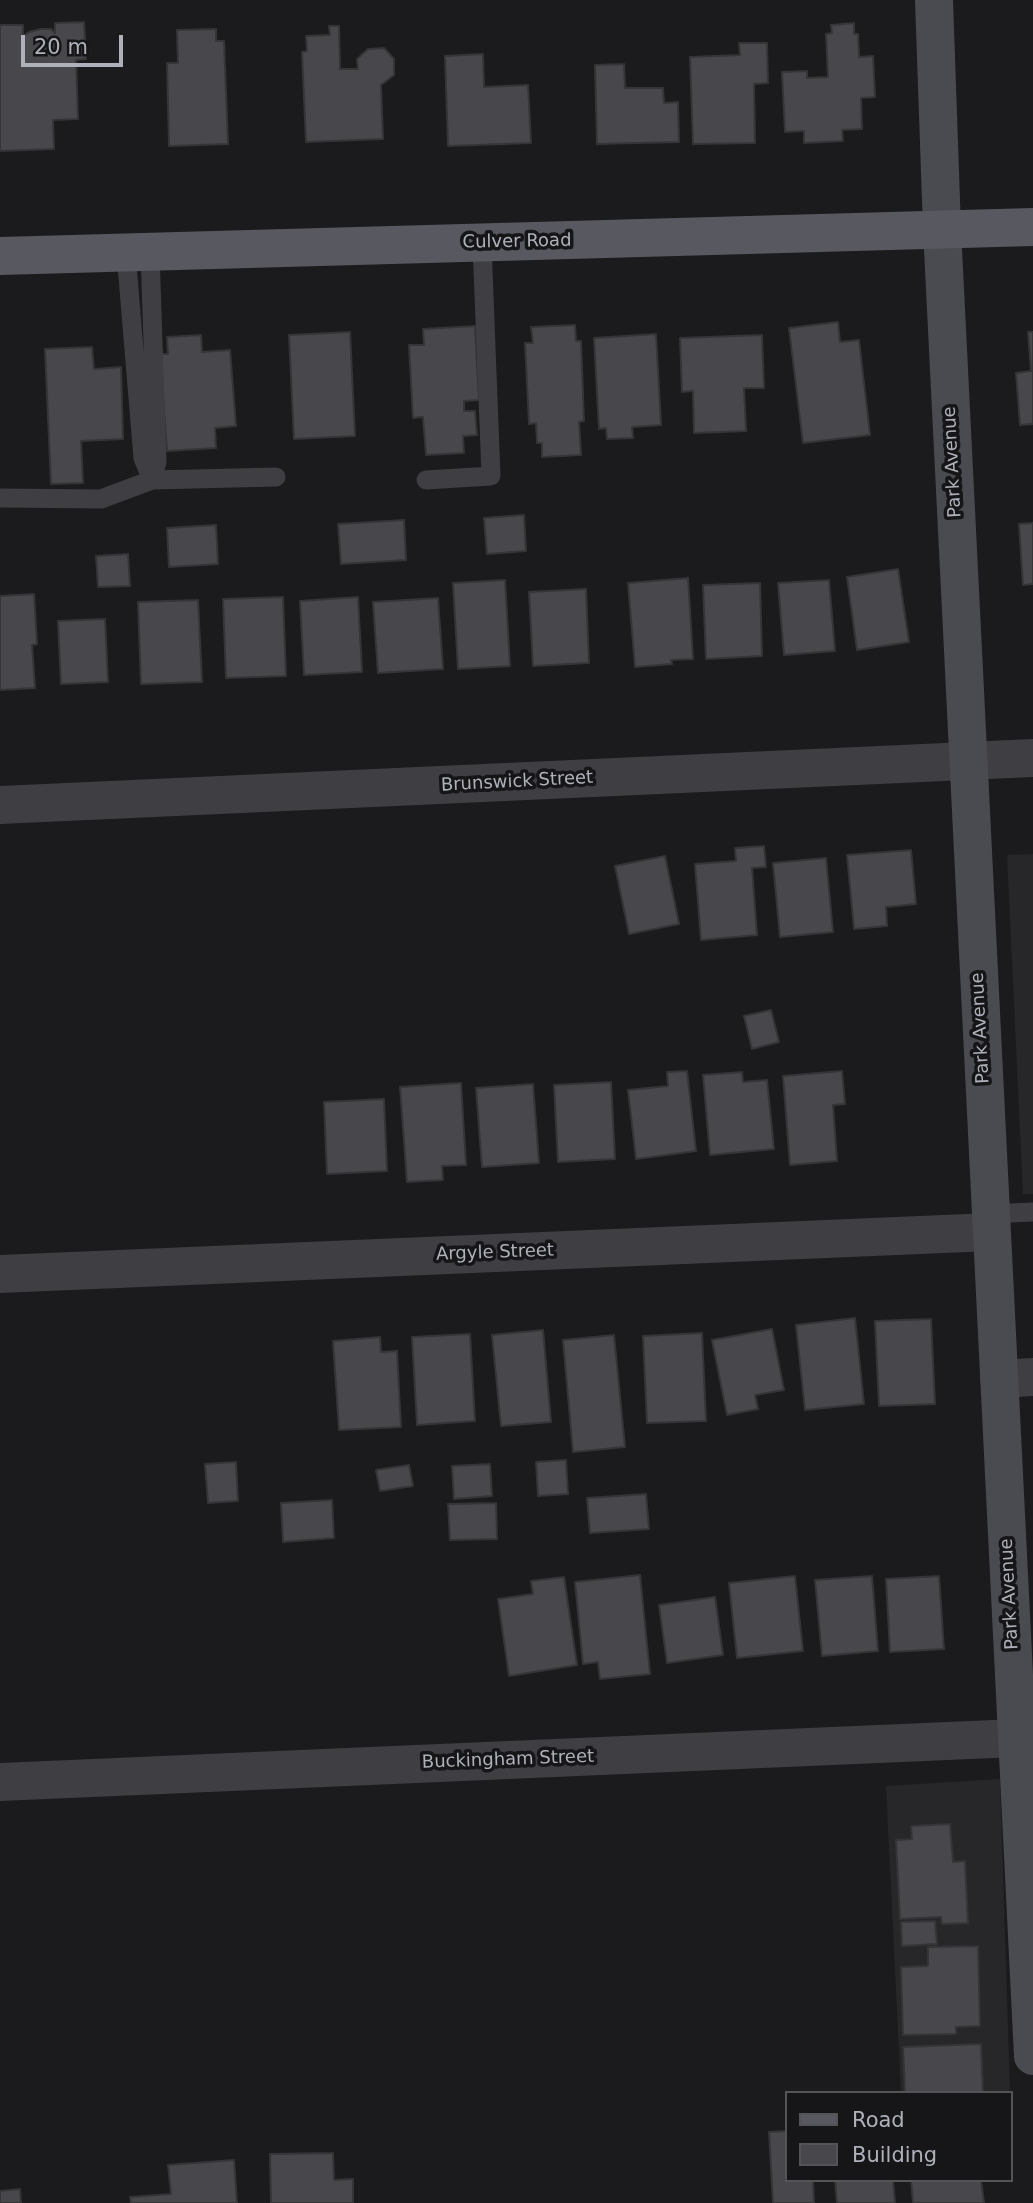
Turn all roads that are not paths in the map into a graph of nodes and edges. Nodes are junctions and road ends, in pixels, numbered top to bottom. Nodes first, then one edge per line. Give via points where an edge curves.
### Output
1 (934, 0) edge
2 (1033, 227) edge
3 (942, 229) junction
4 (482, 243) junction
5 (138, 252) junction
6 (0, 257) edge
7 (276, 477) dead end
8 (152, 480) junction
9 (426, 480) dead end
10 (0, 498) edge
11 (1033, 758) edge
12 (969, 761) junction
13 (0, 805) edge
14 (1033, 1212) edge
15 (990, 1223) junction
16 (0, 1274) edge
17 (1016, 1378) edge
18 (1022, 1618) edge
19 (1017, 1738) junction
20 (0, 1782) edge
21 (1033, 2056) edge

1 - 3 street, Park Avenue
2 - 3 main road, Culver Road
3 - 4 main road, Culver Road
3 - 12 street, Park Avenue
4 - 5 main road, Culver Road
4 - 9 lane via 491,476
5 - 6 main road, Culver Road
5 - 8 lane via 157,462
7 - 8 lane
8 - 10 lane via 102,499
11 - 12 street, Brunswick Street
12 - 13 street, Brunswick Street
12 - 15 street, Park Avenue
14 - 15 lane
15 - 16 street, Argyle Street
15 - 17 street, Park Avenue
17 - 18 street, Park Avenue
18 - 19 street, Park Avenue
19 - 20 street, Buckingham Street
19 - 21 street, Park Avenue

